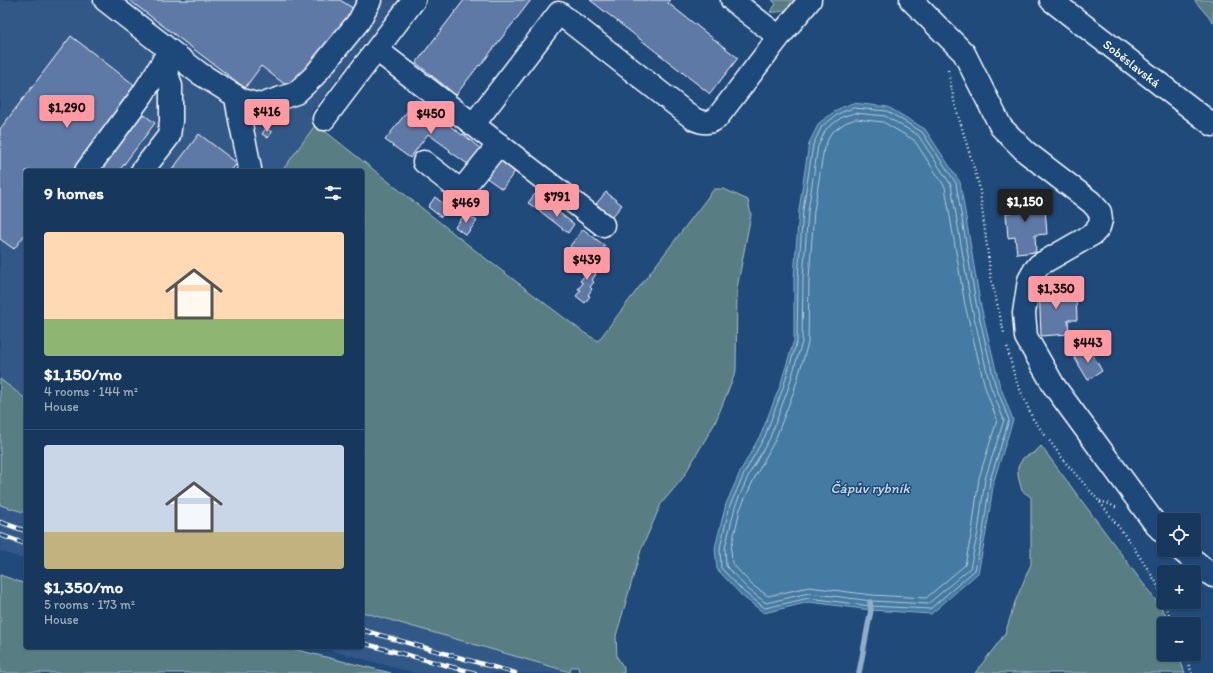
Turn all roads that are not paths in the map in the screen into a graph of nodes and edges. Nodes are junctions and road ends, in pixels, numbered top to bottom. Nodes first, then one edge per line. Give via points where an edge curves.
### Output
1 (105, 0) edge
2 (370, 0) edge
3 (414, 0) edge
4 (732, 0) edge
5 (810, 0) edge
6 (911, 0) edge
7 (1051, 0) edge
8 (779, 37) junction
9 (377, 50) junction
10 (166, 56) junction
11 (236, 96) junction
12 (324, 119) dead end
13 (473, 125) junction
14 (1213, 125) edge
15 (499, 144) junction
16 (424, 162) dead end
17 (87, 169) edge
18 (143, 169) edge
19 (250, 169) edge
20 (603, 225) dead end
21 (1157, 526) edge
22 (1190, 557) edge
23 (1213, 576) edge

1 - 10 main road
2 - 11 main road via 360,21 314,76 296,93 260,105
3 - 9 main road
4 - 8 main road
5 - 8 main road
6 - 21 main road via 964,53 1001,127 1026,152 1091,202 1100,212 1099,227 1093,234 1039,265 1034,271 1026,291 1026,337 1054,386
7 - 14 main road, Soběslavská
8 - 13 main road via 717,118 705,123 694,119 559,13
9 - 12 main road
9 - 13 main road
10 - 11 main road
10 - 17 main road via 142,95
10 - 18 main road via 171,86 171,121 168,136
11 - 19 main road
13 - 15 main road
15 - 16 main road via 461,191
15 - 20 main road
22 - 23 main road

